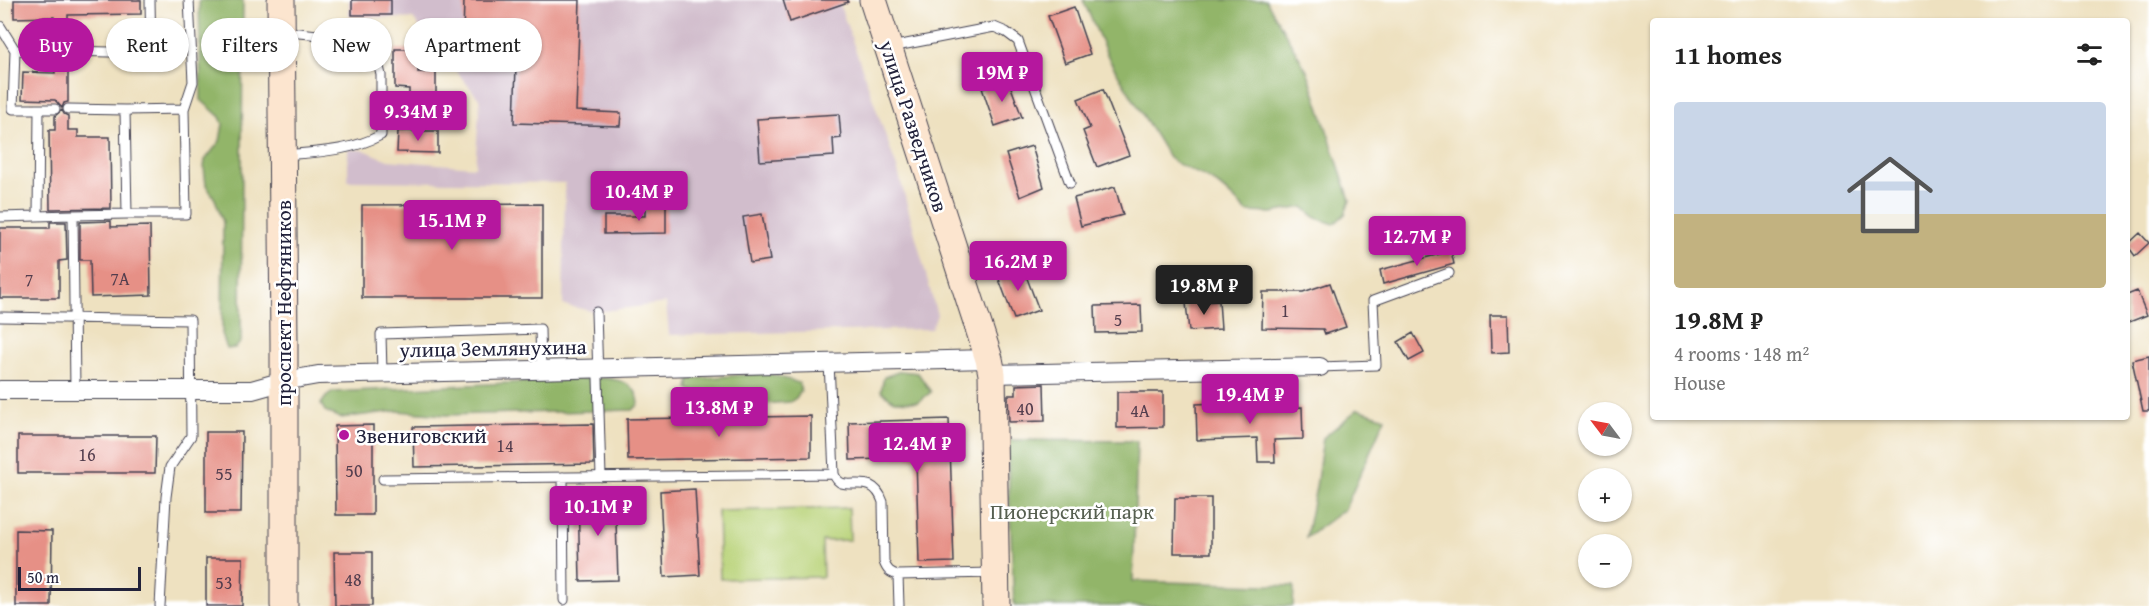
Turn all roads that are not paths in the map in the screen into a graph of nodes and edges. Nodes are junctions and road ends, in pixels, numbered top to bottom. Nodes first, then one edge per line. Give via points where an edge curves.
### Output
1 (150, 0) edge
2 (189, 0) edge
3 (281, 0) edge
4 (873, 0) edge
5 (282, 18) edge
6 (0, 26) edge
7 (299, 33) edge
8 (889, 47) junction
9 (15, 50) junction
10 (18, 50) edge
11 (94, 52) edge
12 (282, 72) edge
13 (39, 109) junction
14 (55, 109) dead end
15 (68, 109) dead end
16 (125, 110) junction
17 (184, 110) junction
18 (283, 155) junction
19 (1070, 183) dead end
20 (127, 214) junction
21 (73, 215) junction
22 (38, 216) junction
23 (0, 217) edge
24 (1449, 273) dead end
25 (596, 312) dead end
26 (0, 317) edge
27 (74, 319) junction
28 (829, 362) junction
29 (990, 366) junction
30 (1320, 367) joint
31 (541, 369) junction
32 (598, 369) junction
33 (382, 373) junction
34 (284, 381) junction
35 (0, 390) edge
36 (75, 390) junction
37 (190, 391) junction
38 (834, 474) junction
39 (563, 477) junction
40 (601, 477) junction
41 (383, 479) dead end
42 (995, 573) junction
43 (898, 575) junction
44 (564, 600) dead end
45 (160, 606) edge
46 (284, 606) edge
47 (899, 606) edge
48 (996, 606) edge

1 - 11 lane via 151,53
2 - 17 lane via 193,82
3 - 5 street, проспект Нефтяников
4 - 8 street, улица Разведчиков
6 - 9 lane
7 - 18 lane via 352,40 375,51 381,75 381,135 342,150
8 - 19 lane via 994,27 1018,41
8 - 29 street, улица Разведчиков
9 - 10 lane
9 - 13 lane via 13,109
12 - 18 street, проспект Нефтяников
13 - 14 lane
13 - 22 lane
15 - 16 lane
16 - 17 lane
16 - 20 lane
17 - 20 lane via 186,213
18 - 34 street, проспект Нефтяников
20 - 21 lane
21 - 22 lane
21 - 27 lane
22 - 23 lane
24 - 30 lane via 1373,301 1376,364
25 - 32 lane
26 - 27 lane
27 - 36 lane
27 - 37 lane via 190,320
28 - 29 street, улица Землянухина
28 - 32 street, улица Землянухина
28 - 38 lane
29 - 30 street, улица Землянухина
29 - 42 street, улица Разведчиков
31 - 32 street, улица Землянухина
31 - 33 street, улица Землянухина
31 - 33 lane via 540,329 381,334
32 - 40 lane
33 - 34 street, улица Землянухина via 318,375
34 - 37 street, улица Землянухина via 252,390
34 - 46 street, проспект Нефтяников
35 - 36 street, улица Землянухина
36 - 37 street, улица Землянухина
37 - 45 lane via 191,436 170,467
38 - 40 lane
38 - 43 lane via 838,482 867,484 880,495 884,562 889,571
39 - 40 lane
39 - 41 lane
39 - 44 lane
42 - 43 lane
42 - 48 street, улица Разведчиков
43 - 47 lane

